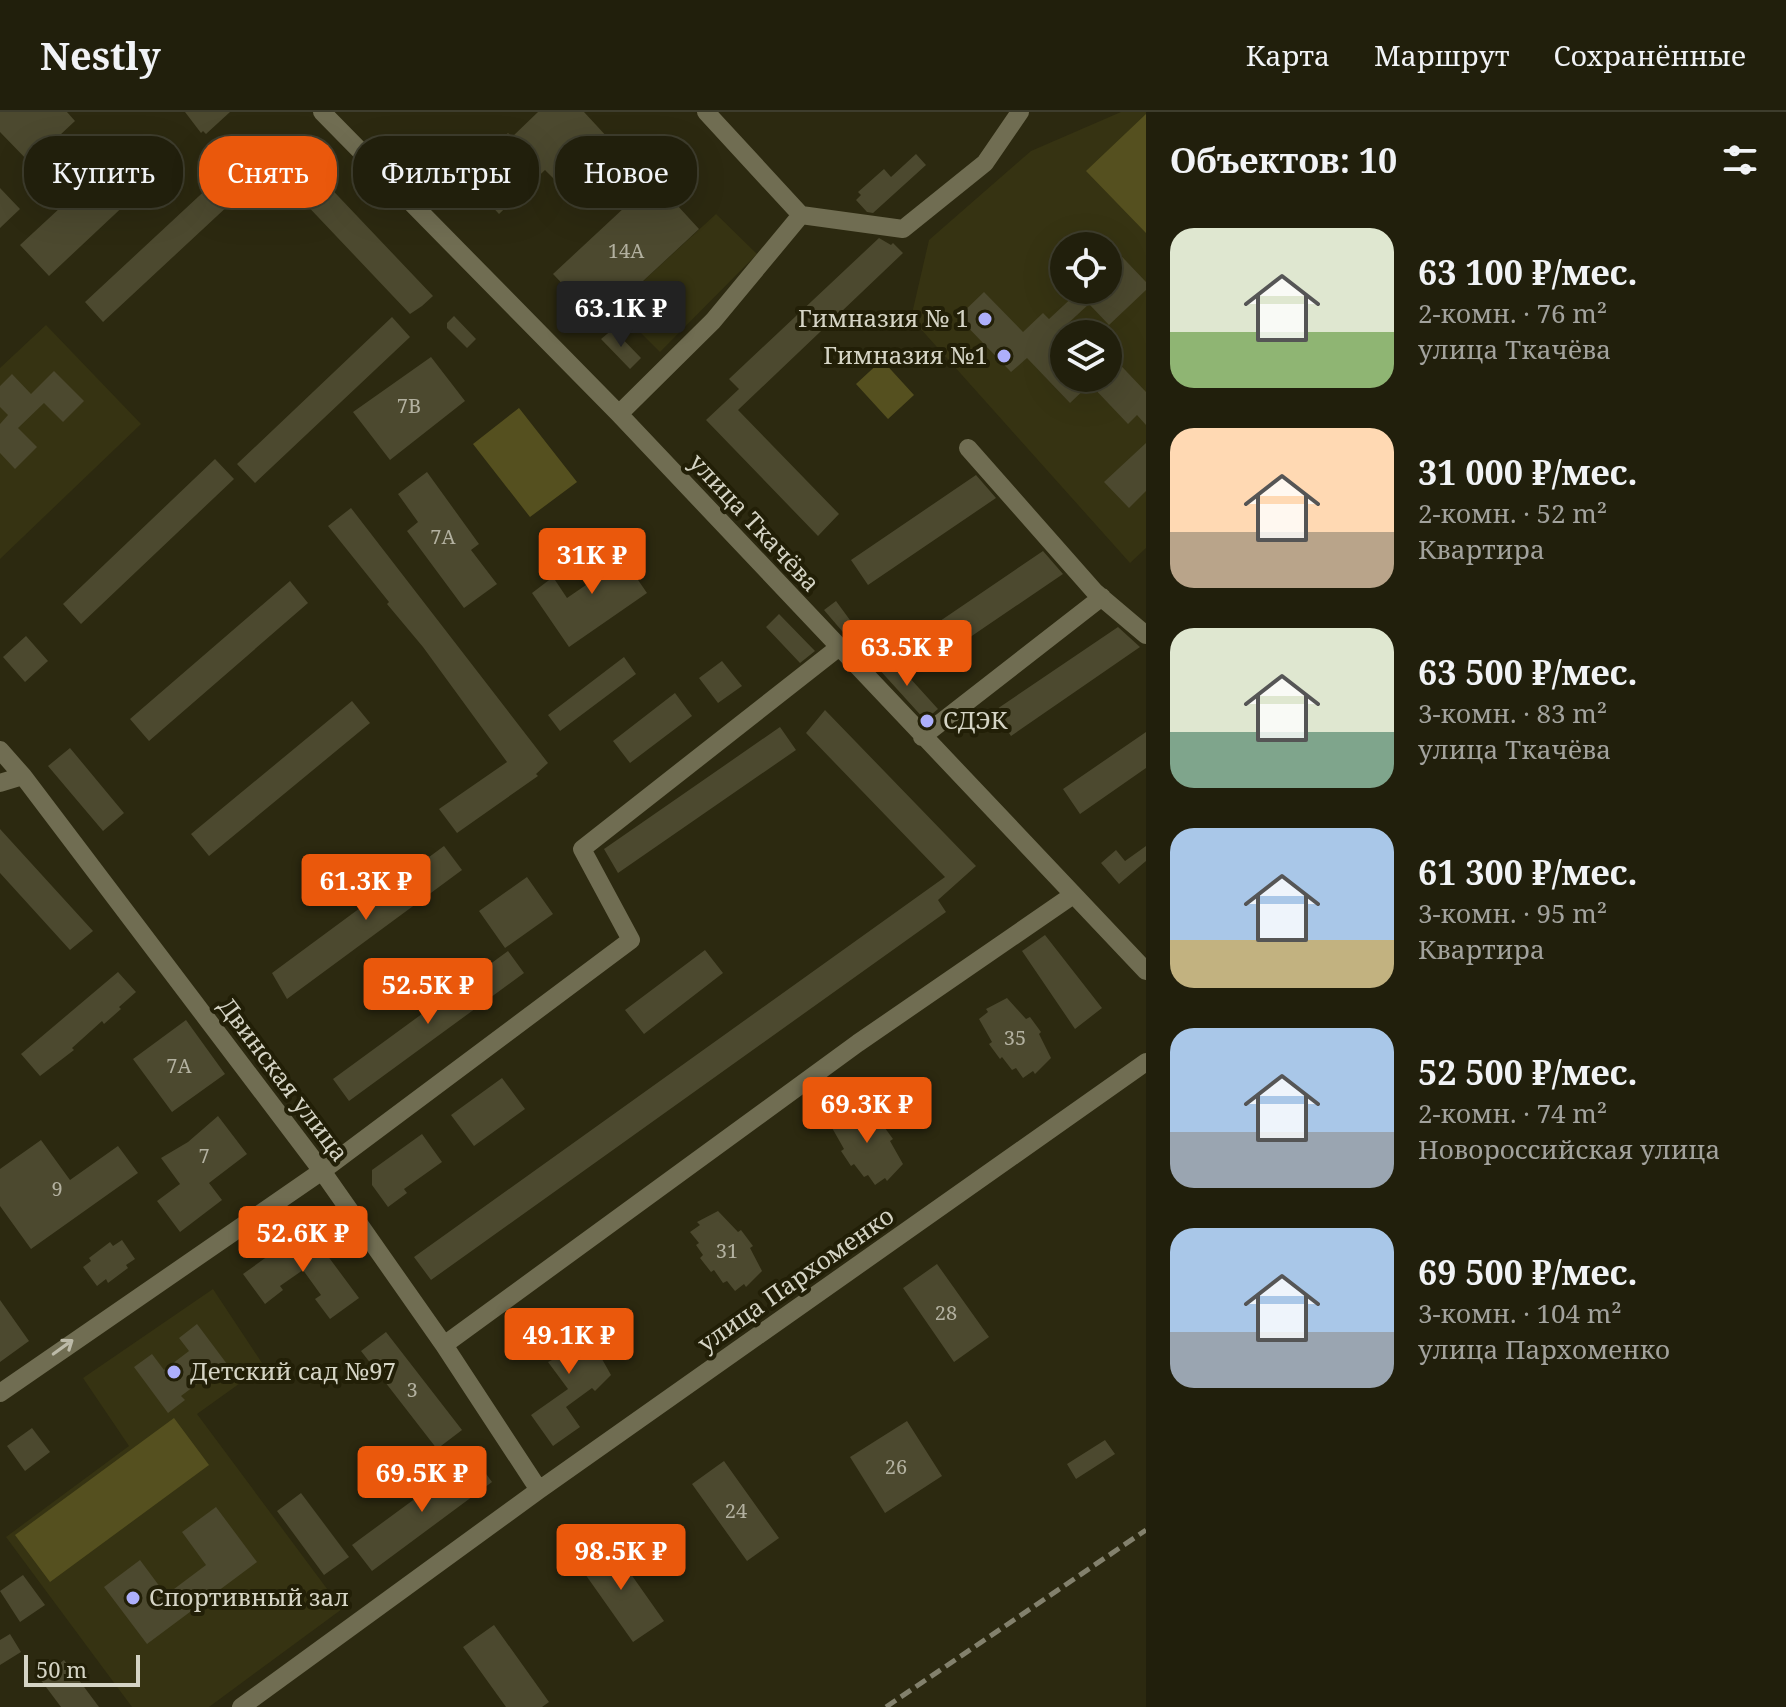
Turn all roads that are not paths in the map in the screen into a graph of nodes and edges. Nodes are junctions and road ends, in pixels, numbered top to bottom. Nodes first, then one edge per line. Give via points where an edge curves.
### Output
1 (322, 112) edge
2 (706, 112) edge
3 (1020, 112) edge
4 (801, 215) junction
5 (619, 414) junction
6 (968, 448) dead end
7 (1102, 597) junction
8 (1146, 635) edge
9 (838, 648) junction
10 (922, 737) junction
11 (0, 750) edge
12 (23, 776) junction
13 (0, 783) edge
14 (1073, 895) junction
15 (1146, 971) edge
16 (1146, 1062) edge
17 (322, 1171) junction
18 (444, 1345) junction
19 (0, 1393) edge
20 (539, 1490) junction
21 (241, 1707) edge

1 - 5 street, улица Ткачёва
2 - 4 street
3 - 4 street via 985,163 903,229
4 - 5 street via 713,321
5 - 9 street, улица Ткачёва
6 - 7 street
7 - 8 street
7 - 10 street
9 - 10 street, улица Ткачёва
9 - 17 street via 582,849 631,940
10 - 14 street, улица Ткачёва
11 - 12 street, Двинская улица
12 - 13 street
12 - 17 street, Двинская улица
14 - 15 street, улица Ткачёва
14 - 18 street via 858,1043
16 - 20 street, улица Пархоменко
17 - 18 street, Двинская улица
19 -> 17 street
18 - 20 street, Двинская улица
20 - 21 street, улица Пархоменко

